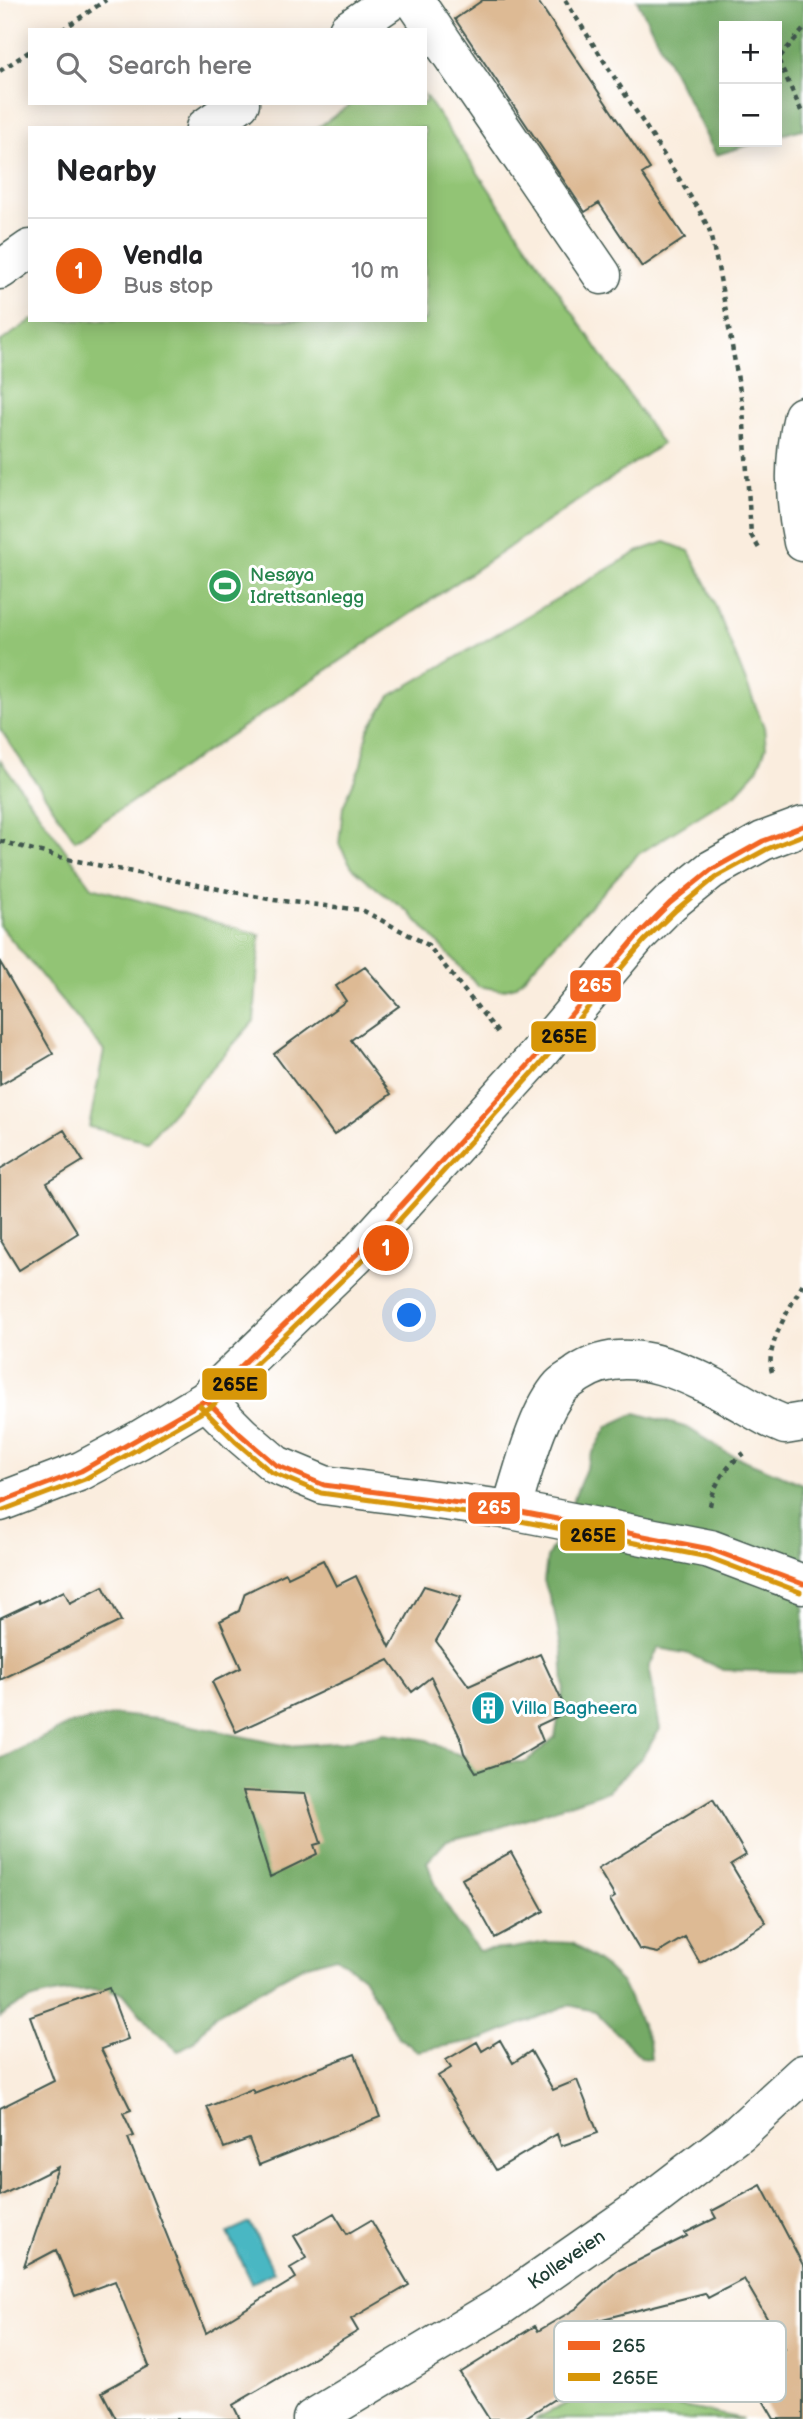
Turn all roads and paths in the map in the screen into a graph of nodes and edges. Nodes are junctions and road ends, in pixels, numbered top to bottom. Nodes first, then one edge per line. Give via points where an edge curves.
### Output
1 (106, 0) edge
2 (391, 0) edge
3 (414, 0) edge
4 (565, 0) edge
5 (65, 28) edge
6 (351, 28) edge
7 (803, 30) edge
8 (28, 52) edge
9 (0, 71) edge
10 (237, 105) edge
11 (803, 115) edge
12 (208, 126) edge
13 (28, 250) edge
14 (0, 270) edge
15 (602, 275) dead end
16 (803, 416) edge
17 (803, 542) edge
18 (767, 556) dead end
19 (803, 826) edge
20 (0, 841) edge
21 (532, 1061) junction
22 (206, 1400) junction
23 (803, 1423) edge
24 (0, 1502) edge
25 (511, 1510) junction
26 (803, 1584) edge
27 (803, 2074) edge
28 (312, 2419) edge

1 - 5 path
2 - 6 street
3 - 15 street
4 - 18 path via 709,229 743,408 751,535
7 - 11 path via 778,59
8 - 9 path
10 - 12 street
13 - 14 street
16 - 17 street via 795,485
19 - 21 street via 763,841 711,870 670,903
20 - 21 path via 67,859 261,897 362,910 428,945 507,1044
21 - 22 street via 359,1252
22 - 24 street via 81,1471
22 - 25 street via 276,1465 324,1485
23 - 25 street via 771,1419 684,1373 646,1361 612,1359 561,1386 537,1427
25 - 26 street via 710,1549
27 - 28 street, Kolleveien via 739,2133 641,2208 499,2307

